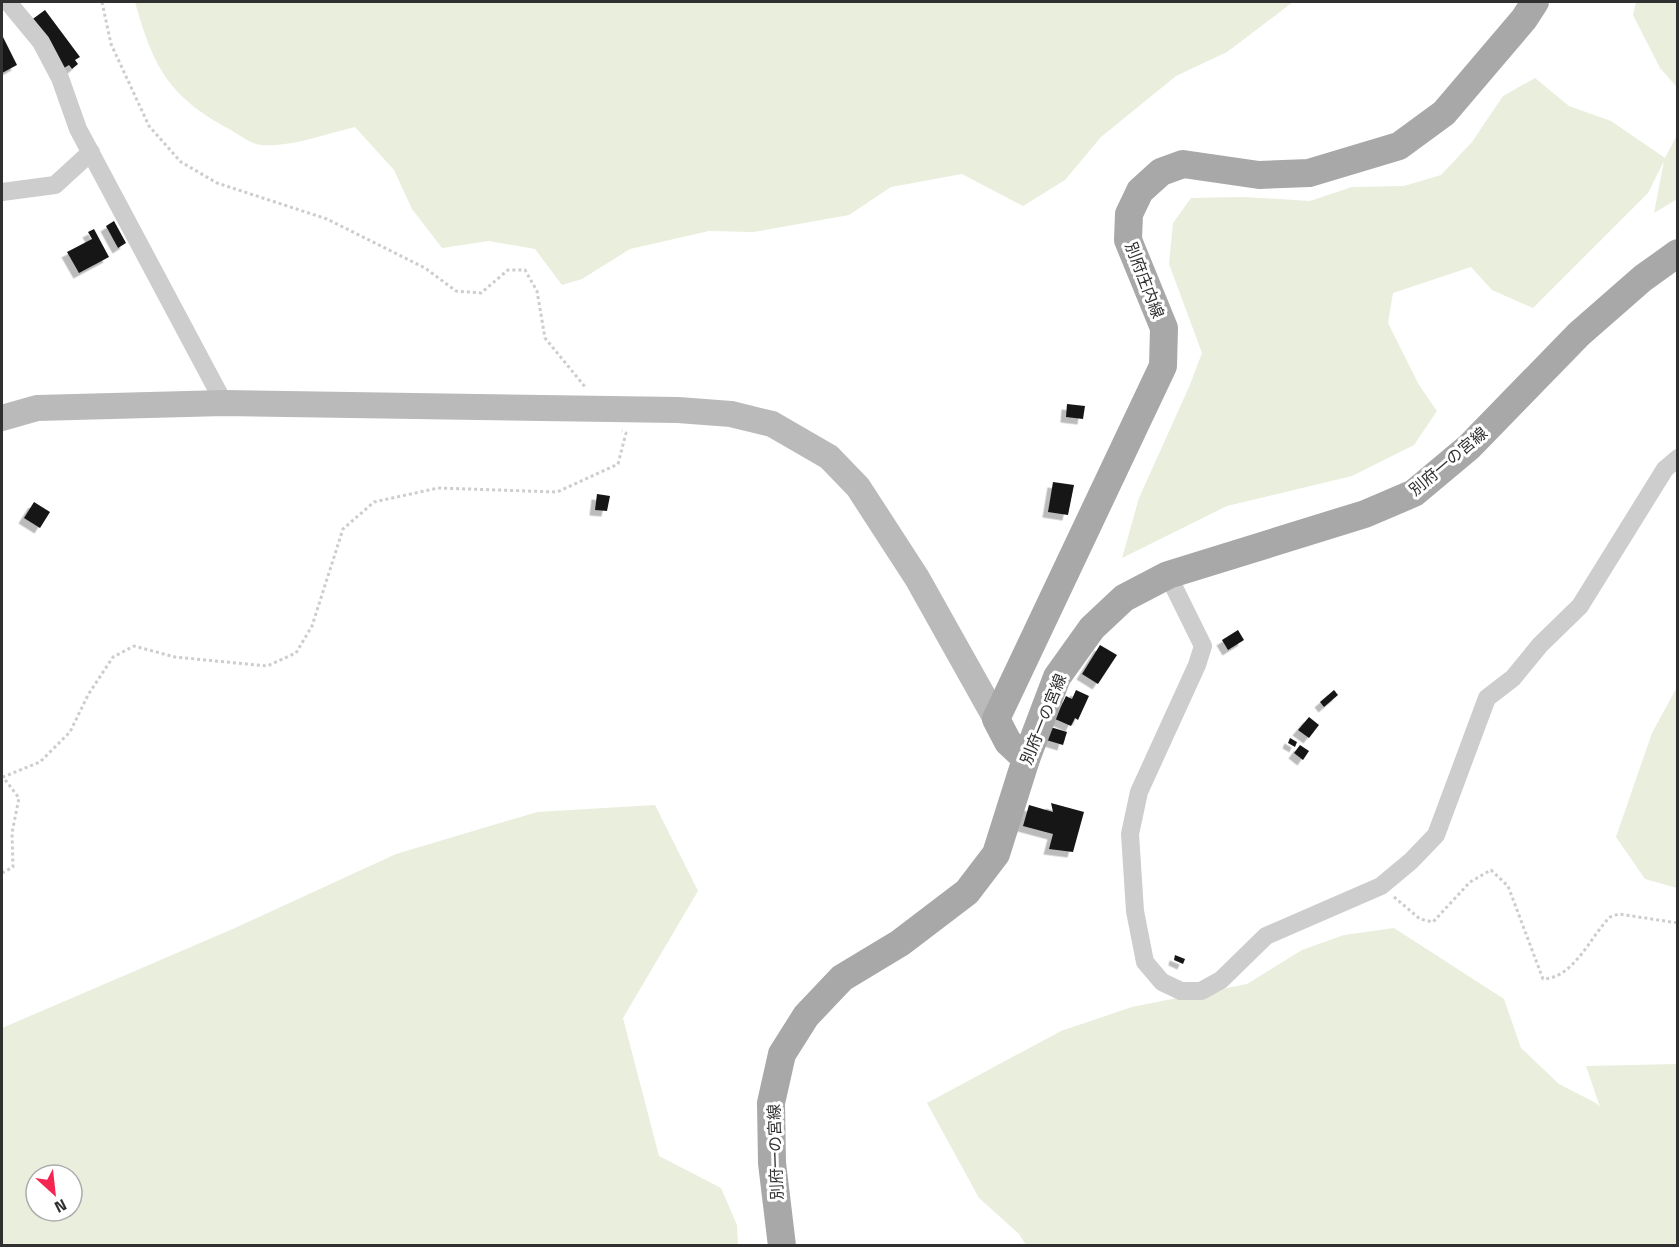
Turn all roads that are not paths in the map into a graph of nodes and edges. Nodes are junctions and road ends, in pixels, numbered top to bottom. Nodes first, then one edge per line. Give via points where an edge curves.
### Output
1 (9, 2) edge
2 (1535, 2) edge
3 (91, 152) junction
4 (2, 192) edge
5 (1677, 253) edge
6 (224, 403) junction
7 (2, 418) edge
8 (1677, 458) edge
9 (1168, 575) junction
10 (996, 719) junction
11 (1026, 759) junction
12 (782, 1245) edge

1 - 3 street via 41,42
2 - 10 main road, 別府庄内線 via 1444,113 1399,146 1309,173 1259,175 1183,164 1161,172 1140,191 1129,214 1128,240 1164,328 1163,366
3 - 4 street via 55,185
3 - 6 street
5 - 9 main road, 別府一の宮線 via 1642,278 1579,334 1469,447 1414,493 1365,514
6 - 7 street via 37,408
6 - 10 street via 601,407 731,414 772,424 829,457 858,487 917,578
8 - 9 street via 1665,469 1580,606 1513,678 1487,698 1436,835 1381,886 1266,936 1221,980 1201,991 1181,991 1162,982 1145,962 1135,911 1130,834 1139,792 1203,646
9 - 11 main road, 別府一の宮線 via 1124,598 1092,628 1057,677
10 - 11 main road via 1008,742
11 - 12 main road, 別府一の宮線 via 996,854 967,892 900,943 842,978 806,1016 782,1054 771,1103 772,1163

